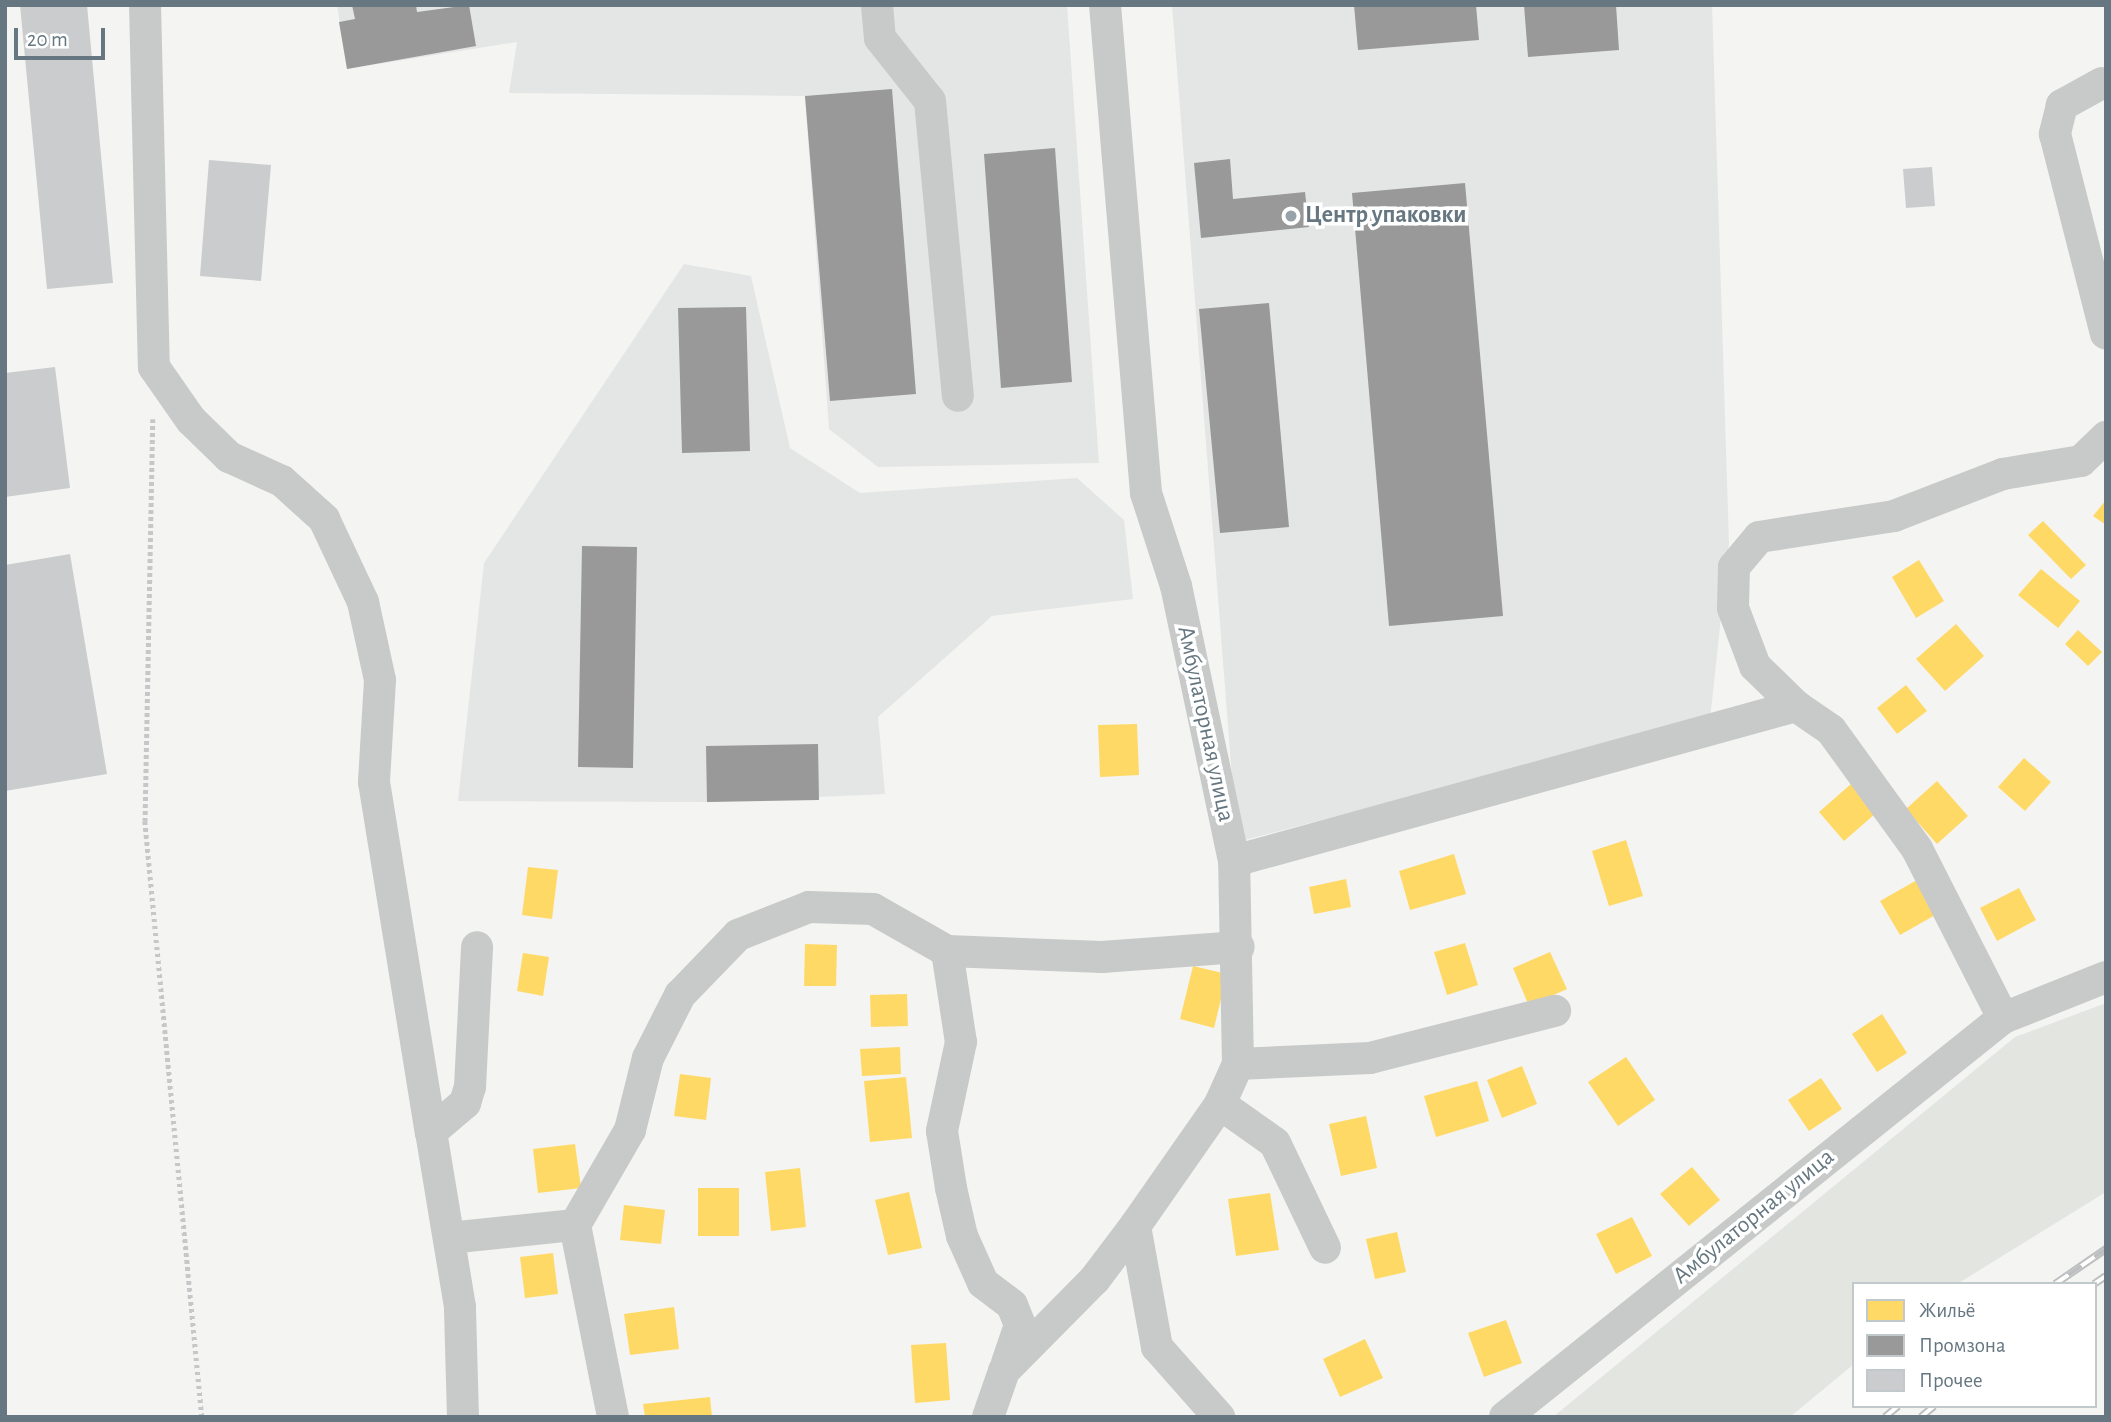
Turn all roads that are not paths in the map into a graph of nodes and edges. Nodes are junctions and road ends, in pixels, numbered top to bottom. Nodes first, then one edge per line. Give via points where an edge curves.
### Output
1 (145, 5) edge
2 (877, 5) edge
3 (1105, 5) edge
4 (2102, 82) dead end
5 (2097, 271) edge
6 (2106, 334) edge
7 (958, 396) dead end
8 (2106, 437) edge
9 (1796, 706) junction
10 (1234, 862) junction
11 (477, 947) dead end
12 (1238, 947) junction
13 (947, 951) junction
14 (2106, 977) edge
15 (1555, 1011) dead end
16 (2003, 1018) junction
17 (1238, 1064) junction
18 (1220, 1104) junction
19 (431, 1132) junction
20 (575, 1225) junction
21 (1135, 1226) junction
22 (449, 1238) junction
23 (1325, 1248) dead end
24 (1004, 1371) junction
25 (463, 1417) edge
26 (612, 1417) edge
27 (988, 1417) edge
28 (1219, 1417) edge
29 (1505, 1417) edge

1 - 19 lane via 154,367 191,420 229,457 282,481 324,519 363,602 380,680 373,782
2 - 7 lane via 880,38 930,101
3 - 10 lane, Амбулаторная улица via 1146,493 1177,586
4 - 5 lane via 2063,105 2055,134
5 - 6 lane
8 - 9 lane via 2081,461 2003,474 1894,516 1759,537 1734,567 1733,608 1755,666
9 - 10 lane
9 - 16 lane via 1831,730 1917,849
10 - 12 lane, Амбулаторная улица
11 - 19 lane via 470,1087 465,1103
12 - 13 lane via 1102,957
12 - 17 lane, Амбулаторная улица
13 - 20 lane via 873,909 809,907 738,935 680,995 648,1058 629,1130
13 - 24 lane via 961,1042 942,1131 962,1237 983,1283 1012,1305 1020,1325
14 - 16 lane, Амбулаторная улица
15 - 17 lane via 1370,1058
16 - 29 lane, Амбулаторная улица
17 - 18 lane, Амбулаторная улица
18 - 21 lane, Амбулаторная улица
18 - 23 lane via 1275,1143
19 - 22 lane
20 - 22 lane
20 - 26 lane
21 - 24 lane, Амбулаторная улица via 1094,1279
21 - 28 lane via 1157,1347
22 - 25 lane via 460,1307
24 - 27 lane, Амбулаторная улица

